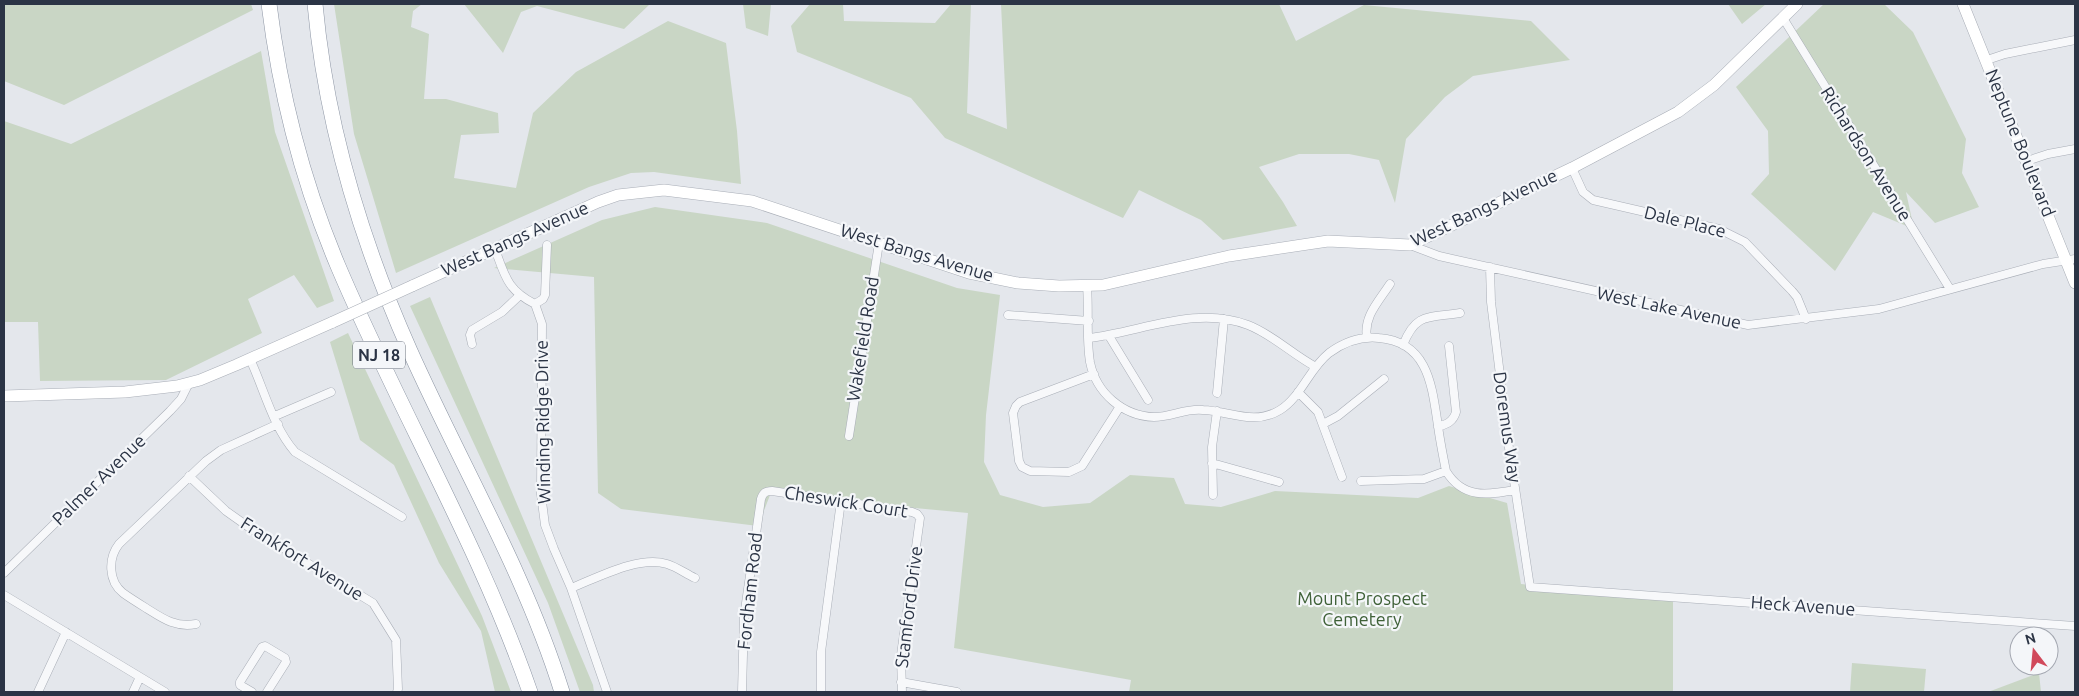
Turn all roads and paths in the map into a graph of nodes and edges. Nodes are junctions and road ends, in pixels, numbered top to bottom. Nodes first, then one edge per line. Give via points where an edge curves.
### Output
1 (269, 4) edge
2 (315, 4) edge
3 (1797, 4) edge
4 (1963, 4) edge
5 (1782, 18) junction
6 (2075, 40) edge
7 (1986, 60) junction
8 (2075, 149) edge
9 (2027, 161) junction
10 (1572, 168) junction
11 (879, 243) junction
12 (547, 245) dead end
13 (1410, 245) junction
14 (495, 248) junction
15 (2071, 259) edge
16 (1490, 267) junction
17 (2075, 283) edge
18 (1390, 284) dead end
19 (1087, 286) junction
20 (1950, 289) junction
21 (520, 296) junction
22 (535, 304) junction
23 (1460, 314) dead end
24 (1008, 316) dead end
25 (1224, 319) junction
26 (1806, 320) junction
27 (1089, 321) junction
28 (1109, 336) junction
29 (1090, 338) junction
30 (1367, 338) junction
31 (472, 344) dead end
32 (1403, 345) junction
33 (1449, 346) dead end
34 (250, 359) junction
35 (1316, 367) junction
36 (1094, 374) junction
37 (1384, 379) dead end
38 (189, 383) junction
39 (331, 392) dead end
40 (1298, 392) junction
41 (1217, 393) dead end
42 (4, 396) edge
43 (1148, 400) dead end
44 (1119, 408) junction
45 (1217, 411) junction
46 (275, 416) junction
47 (278, 424) junction
48 (1323, 424) junction
49 (1438, 428) junction
50 (849, 436) dead end
51 (1212, 463) junction
52 (1446, 471) junction
53 (189, 476) junction
54 (1342, 477) dead end
55 (1361, 480) dead end
56 (1279, 482) dead end
57 (1515, 490) junction
58 (766, 491) joint
59 (1213, 494) dead end
60 (841, 501) junction
61 (402, 517) dead end
62 (920, 522) joint
63 (4, 572) edge
64 (695, 578) dead end
65 (1530, 587) joint
66 (571, 588) junction
67 (4, 595) edge
68 (196, 624) dead end
69 (2075, 626) edge
70 (66, 632) junction
71 (140, 677) junction
72 (901, 682) junction
73 (247, 691) edge
74 (38, 692) edge
75 (133, 692) edge
76 (165, 692) edge
77 (267, 692) edge
78 (396, 692) edge
79 (530, 692) edge
80 (562, 692) edge
81 (607, 692) edge
82 (742, 692) edge
83 (822, 692) edge
84 (902, 692) edge
85 (957, 692) edge

1 - 79 highway, NJ 18 via 293,131 338,266 486,580
2 - 80 highway, NJ 18 via 333,123 370,253 410,351 520,582
3 - 5 street, West Bangs Avenue
4 - 7 street, Neptune Boulevard
5 - 10 street, West Bangs Avenue via 1698,99 1665,120
5 - 20 street, Richardson Avenue
6 - 7 street
7 - 9 street, Neptune Boulevard
8 - 9 street
9 - 15 street, Neptune Boulevard
10 - 13 street, West Bangs Avenue
10 - 26 street, Dale Place via 1583,192 1593,200 1720,229 1737,237 1797,297
11 - 14 street, West Bangs Avenue via 752,201 664,190 618,195
11 - 19 street, West Bangs Avenue via 986,277 1018,283
11 - 50 street, Wakefield Road
12 - 22 street via 545,295
13 - 16 street, West Lake Avenue via 1439,256
13 - 19 street, West Bangs Avenue via 1328,241 1286,246
14 - 21 street via 508,283
14 - 34 street, West Bangs Avenue, bridge
15 - 17 street, Neptune Boulevard
15 - 20 street, West Lake Avenue
16 - 26 street, West Lake Avenue via 1739,324
16 - 57 street, Doremus Way via 1491,302
18 - 30 street via 1369,316 1365,328
19 - 27 street
20 - 26 street, West Lake Avenue via 1878,309
21 - 22 street
21 - 31 street via 502,312 472,330
22 - 66 street, Winding Ridge Drive via 542,324 542,505 549,537
23 - 32 street via 1423,318 1408,331
24 - 27 street
25 - 28 street via 1183,320
25 - 35 street via 1255,328
25 - 41 street
27 - 29 street
28 - 29 street
28 - 43 street
29 - 36 street via 1089,352
30 - 32 street via 1382,338
30 - 35 street via 1331,352
32 - 49 street via 1422,363 1429,375
33 - 49 street via 1456,412 1454,419
34 - 38 street, West Bangs Avenue
34 - 46 street
35 - 40 street
36 - 44 street via 1098,384
36 - 44 street via 1016,406 1013,413 1022,468 1030,471 1076,470 1082,466
37 - 48 street
38 - 42 street, West Bangs Avenue via 125,392
38 - 63 street, Palmer Avenue via 170,411
39 - 46 street
40 - 45 street via 1288,404 1266,417 1246,418
40 - 48 street via 1313,405
44 - 45 street via 1154,417 1196,410
45 - 51 street via 1212,436
46 - 47 street
47 - 53 street via 221,450
47 - 61 street via 295,452
48 - 54 street
49 - 52 street
51 - 56 street
51 - 59 street
52 - 55 street via 1424,479
52 - 57 street via 1456,484 1471,492
53 - 68 street via 119,544 111,566 114,583 122,593 166,621
53 - 78 street, Frankfort Avenue via 250,528 373,603 396,640
57 - 65 street, Doremus Way
58 - 60 street, Cheswick Court
58 - 82 street, Fordham Road via 761,499 744,617
60 - 62 street, Cheswick Court via 912,512 917,514
60 - 83 street via 821,652
62 - 72 street, Stamford Drive via 900,655
64 - 66 street via 668,564 638,564
65 - 69 street, Heck Avenue
66 - 81 street, Winding Ridge Drive
67 - 70 street
70 - 71 street
70 - 74 street
71 - 75 street
71 - 76 street
72 - 84 street, Stamford Drive
72 - 85 street
73 - 77 street via 240,682 265,646 286,658

